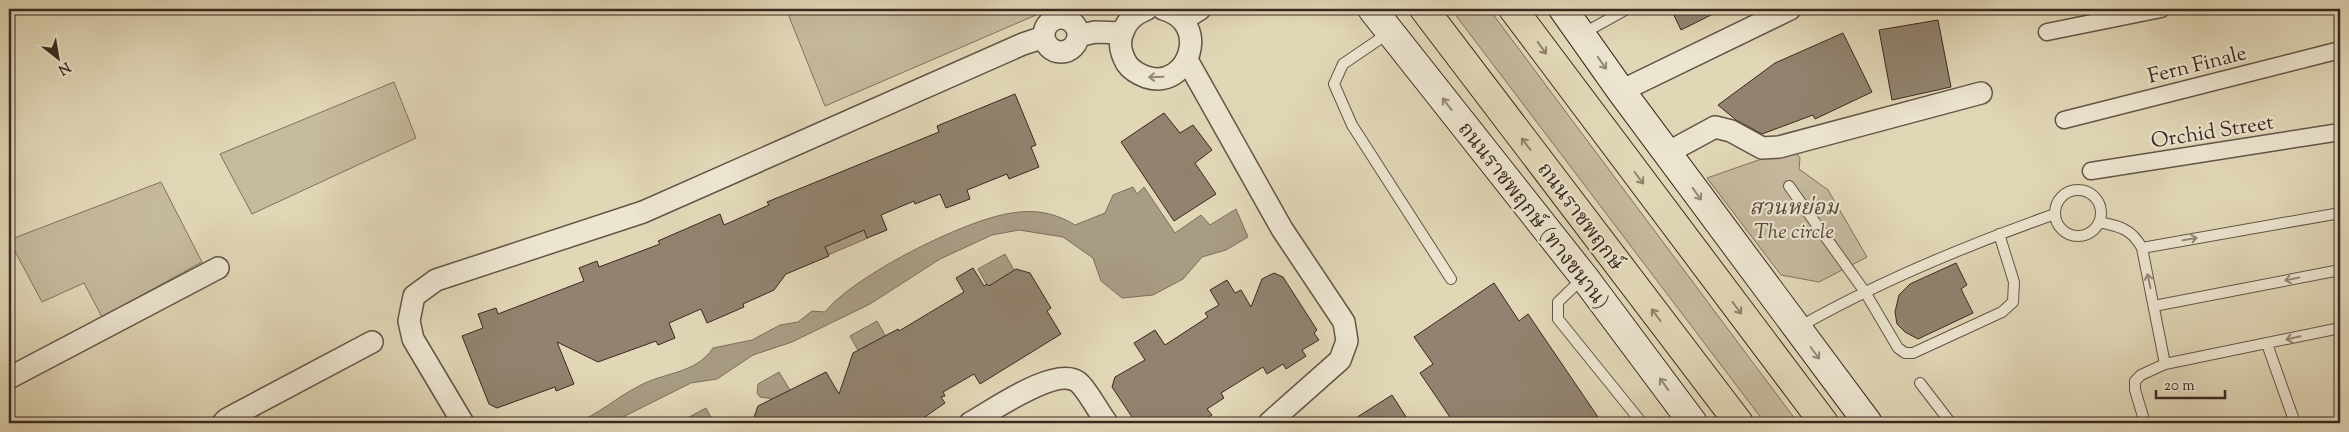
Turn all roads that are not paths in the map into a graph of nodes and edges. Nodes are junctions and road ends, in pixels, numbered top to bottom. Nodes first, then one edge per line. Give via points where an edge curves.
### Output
1 (1147, 9) edge
2 (1163, 9) edge
3 (1372, 9) edge
4 (1424, 9) edge
5 (1513, 9) edge
6 (1563, 9) edge
7 (1627, 9) edge
8 (1790, 9) edge
9 (2161, 9) edge
10 (1192, 15) edge
11 (1390, 32) junction
12 (2047, 32) dead end
13 (1122, 34) junction
14 (1581, 34) junction
15 (2340, 50) edge
16 (1187, 60) junction
17 (1621, 91) junction
18 (1982, 93) dead end
19 (2064, 120) dead end
20 (2340, 132) edge
21 (1667, 153) junction
22 (2091, 171) dead end
23 (1789, 186) dead end
24 (2340, 213) edge
25 (2055, 214) junction
26 (2099, 222) junction
27 (1999, 234) junction
28 (2142, 248) junction
29 (218, 268) dead end
30 (2340, 270) edge
31 (1584, 277) junction
32 (1451, 279) dead end
33 (1865, 292) junction
34 (2154, 306) junction
35 (2340, 328) edge
36 (1796, 329) junction
37 (372, 342) dead end
38 (2267, 344) junction
39 (2165, 364) junction
40 (9, 378) edge
41 (1920, 383) dead end
42 (223, 423) edge
43 (463, 423) edge
44 (970, 423) edge
45 (1107, 423) edge
46 (1269, 423) edge
47 (1642, 423) edge
48 (1693, 423) edge
49 (1739, 423) edge
50 (1824, 423) edge
51 (1868, 423) edge
52 (1950, 423) edge
53 (2145, 423) edge
54 (2295, 423) edge

1 - 13 street via 1127,22
2 - 10 street
3 - 11 main road, ถนนราชพฤกษ์ (ทางขนาน)
49 -> 4 main road, ถนนราชพฤกษ์
5 -> 50 main road
6 - 14 main road
7 - 14 lane
8 - 17 street
9 - 12 street
10 - 16 street via 1191,49
31 -> 11 main road, ถนนราชพฤกษ์ (ทางขนาน)
11 - 32 lane via 1343,64 1334,84 1352,125
16 -> 13 street via 1180,69 1160,78 1148,78 1129,67 1123,57 1120,46
13 - 43 street via 1095,32 1078,36 1075,46 1065,52 1054,51 1044,37 1023,44 643,212 436,280 414,296 409,322 413,339
14 -> 17 main road
15 - 19 street, Fern Finale
16 - 46 street via 1282,228 1344,322 1346,341 1340,360
17 - 21 main road
18 - 21 street via 1779,147 1762,148 1731,131 1715,127
20 - 22 street, Orchid Street
21 -> 36 main road
23 - 33 lane
28 -> 24 lane
25 - 26 lane via 2064,231 2075,236 2091,232
25 - 26 lane via 2057,203 2066,193 2084,190 2097,199 2101,214
25 - 27 lane
26 - 28 lane via 2128,230 2136,236
27 - 33 lane
27 - 33 lane via 2014,282 2012,302 2002,312 1913,353 1905,353 1898,348
34 -> 28 lane
29 - 40 street
30 -> 34 lane
31 - 47 lane via 1558,302 1558,318
48 -> 31 main road, ถนนราชพฤกษ์ (ทางขนาน)
33 - 36 lane
34 - 39 lane
35 -> 38 lane
36 -> 51 main road
37 - 42 street
38 - 39 lane
38 - 54 lane
39 - 53 lane via 2135,381 2134,390
41 - 52 lane
44 - 45 street via 1045,381 1064,376 1078,382

